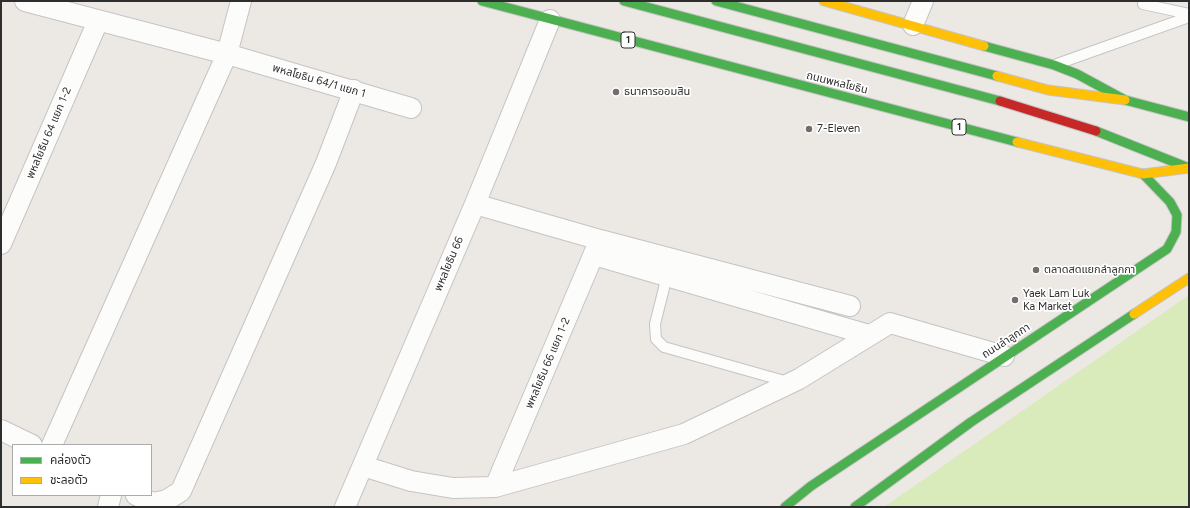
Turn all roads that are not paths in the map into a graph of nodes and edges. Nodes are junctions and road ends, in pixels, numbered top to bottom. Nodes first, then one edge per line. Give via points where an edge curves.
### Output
1 (25, 1) edge
2 (241, 1) edge
3 (482, 1) edge
4 (624, 1) edge
5 (716, 1) edge
6 (824, 1) edge
7 (923, 1) edge
8 (1143, 4) dead end
9 (1189, 16) edge
10 (550, 20) junction
11 (98, 21) junction
12 (913, 26) junction
13 (227, 54) junction
14 (1054, 65) junction
15 (354, 90) junction
16 (1125, 100) junction
17 (411, 108) dead end
18 (1189, 117) edge
19 (1189, 168) edge
20 (1143, 174) junction
21 (475, 204) junction
22 (1, 244) edge
23 (597, 248) junction
24 (667, 276) junction
25 (1189, 278) edge
26 (850, 306) dead end
27 (869, 335) junction
28 (1004, 356) junction
29 (790, 383) junction
30 (1, 430) edge
31 (30, 444) edge
32 (52, 444) edge
33 (363, 466) junction
34 (495, 486) junction
35 (111, 496) edge
36 (138, 496) edge
37 (108, 507) edge
38 (345, 507) edge
39 (786, 507) edge
40 (855, 507) edge

1 - 11 street, พหลโยธิน 64/1 แยก 1
2 - 13 street
3 - 10 main road, ถนนพหลโยธิน / 1
4 - 19 main road, ถนนพหลโยธิน via 1036,111 1106,134
5 - 16 main road via 1048,90
6 - 12 main road
7 - 12 street
8 - 9 lane
9 - 14 lane
10 - 20 main road, ถนนพหลโยธิน / 1
10 - 21 street, พหลโยธิน 66
11 - 13 street, พหลโยธิน 64/1 แยก 1
11 - 22 street, พหลโยธิน 64 แยก 1-2
12 - 14 main road
13 - 15 street, พหลโยธิน 64/1 แยก 1
13 - 32 street
14 - 16 main road via 1077,74
15 - 17 street, พหลโยธิน 64/1 แยก 1
15 - 36 street via 326,162 181,491 167,500 153,503
16 - 18 main road
19 - 20 main road, ถนนพหลโยธิน / 1
20 - 28 main road, ถนนลำลูกกา via 1170,202 1177,215 1176,232 1167,249
21 - 23 street
21 - 33 street, พหลโยธิน 66
23 - 24 street
23 - 26 street
23 - 34 street, พหลโยธิน 66 แยก 1-2
24 - 27 street
24 - 29 lane via 655,324 656,340 664,346
25 - 40 main road via 971,422
27 - 28 street via 890,323
27 - 29 street
28 - 39 main road, ถนนลำลูกกา via 811,486
29 - 34 street via 684,434
30 - 31 street
33 - 34 street via 411,481 453,488
33 - 38 street, พหลโยธิน 66
35 - 37 street

